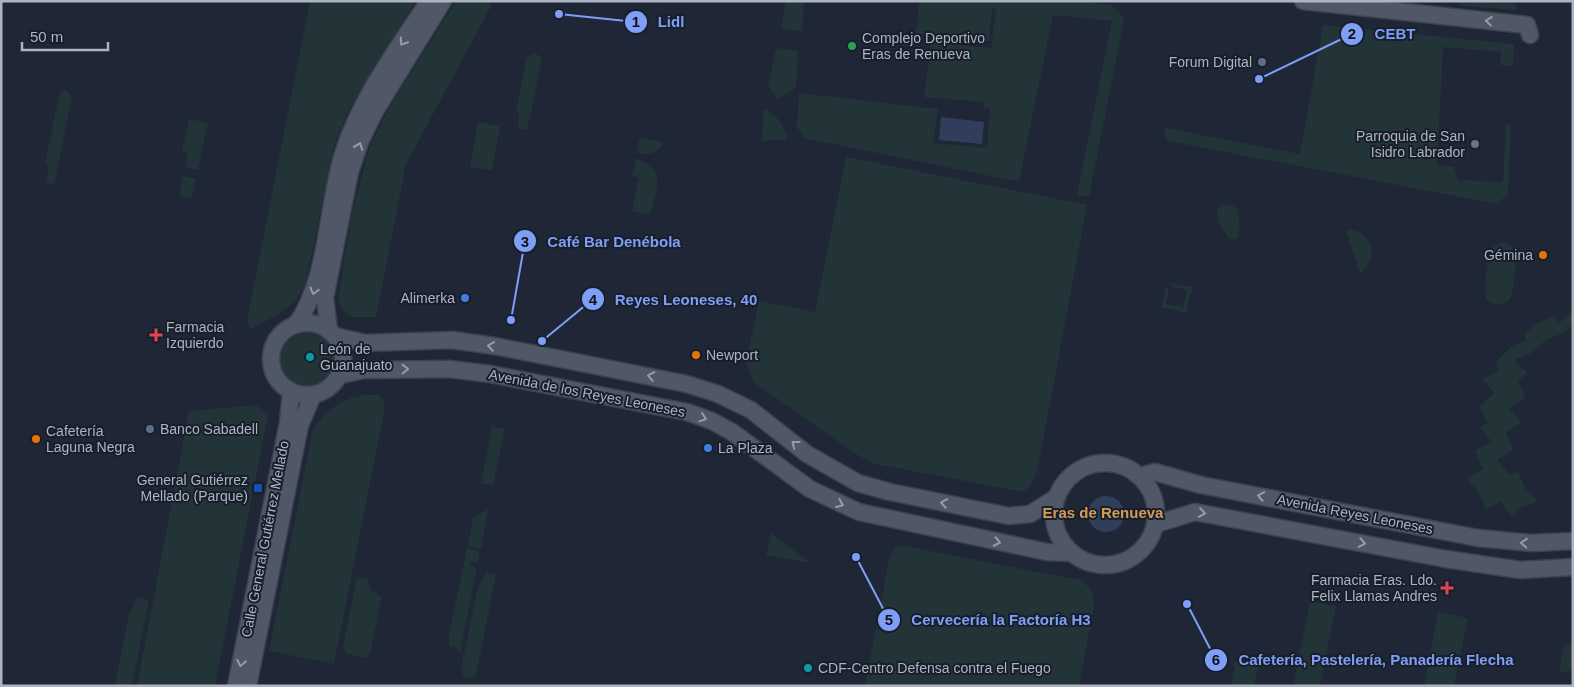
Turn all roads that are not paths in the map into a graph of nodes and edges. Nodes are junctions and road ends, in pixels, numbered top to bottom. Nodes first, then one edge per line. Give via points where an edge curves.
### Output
1 (429, 1) edge
2 (443, 1) edge
3 (1303, 1) edge
4 (1530, 35) dead end
5 (296, 325) junction
6 (332, 334) junction
7 (340, 376) junction
8 (291, 392) junction
9 (313, 395) junction
10 (1141, 476) junction
11 (1056, 497) junction
12 (1156, 524) junction
13 (1573, 541) edge
14 (1072, 553) junction
15 (1573, 567) edge
16 (236, 686) edge
17 (248, 686) edge

1 -> 5 main road via 354,125 343,154 313,296
6 -> 2 main road via 325,298 355,157 375,110
4 -> 3 main road via 1527,25
5 - 6 main road via 312,324
5 - 8 main road via 277,338 270,358 276,378
6 - 7 main road via 343,356
11 -> 6 main road, Avenida de los Reyes Leoneses via 1030,514 1010,516 890,492 858,483 807,454 751,410 718,394 668,379 452,340 365,342
7 - 9 main road via 327,389
7 -> 14 main road, Avenida de los Reyes Leoneses via 364,370 450,369 671,408 712,420 754,446 810,489 859,512 1047,552
8 - 9 main road
8 -> 16 main road, Calle General Gutiérrez Mellado via 288,423
9 - 17 main road, Calle General Gutiérrez Mellado via 300,425
10 - 11 main road via 1110,462 1096,463 1070,476
10 - 12 main road via 1151,490
13 -> 10 main road, Avenida Reyes Leoneses via 1532,543 1478,538 1201,485 1155,472
11 - 14 main road via 1055,526
12 - 14 main road via 1140,552 1116,564 1100,565
12 -> 15 main road, Avenida Reyes Leoneses via 1195,512 1446,560 1520,570

